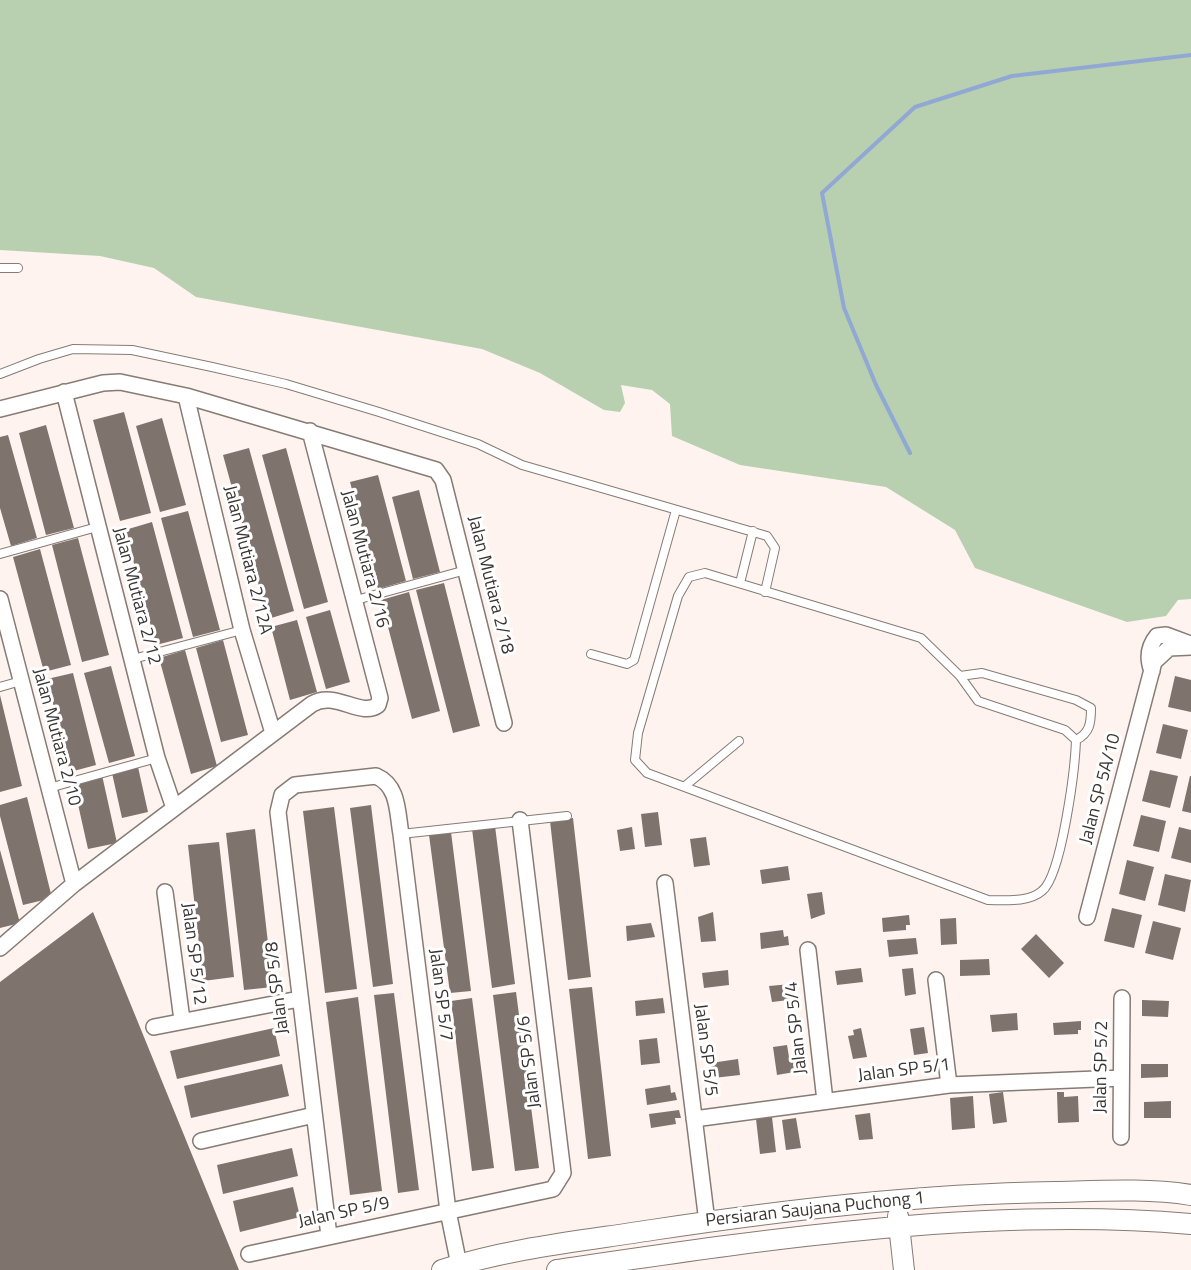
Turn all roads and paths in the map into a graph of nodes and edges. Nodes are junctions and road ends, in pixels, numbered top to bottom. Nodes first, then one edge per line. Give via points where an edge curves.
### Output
1 (0, 268) edge
2 (18, 268) dead end
3 (0, 374) edge
4 (64, 392) junction
5 (186, 396) junction
6 (0, 409) edge
7 (310, 431) junction
8 (676, 510) junction
9 (98, 527) junction
10 (753, 531) junction
11 (0, 554) edge
12 (466, 570) junction
13 (740, 583) junction
14 (765, 592) junction
15 (0, 600) edge
16 (356, 600) junction
17 (243, 630) junction
18 (1191, 646) edge
19 (591, 654) dead end
20 (133, 659) junction
21 (960, 676) junction
22 (21, 681) junction
23 (0, 687) edge
24 (504, 723) dead end
25 (273, 733) junction
26 (1077, 740) junction
27 (739, 741) dead end
28 (157, 758) junction
29 (339, 780) joint
30 (685, 786) junction
31 (49, 788) junction
32 (174, 808) junction
33 (567, 816) dead end
34 (520, 820) junction
35 (401, 834) junction
36 (665, 883) dead end
37 (74, 884) junction
38 (165, 892) dead end
39 (1088, 917) dead end
40 (0, 948) edge
41 (808, 950) dead end
42 (936, 980) dead end
43 (1122, 998) dead end
44 (298, 999) junction
45 (182, 1020) junction
46 (154, 1027) dead end
47 (1121, 1078) junction
48 (949, 1085) junction
49 (825, 1101) junction
50 (314, 1115) junction
51 (694, 1119) junction
52 (1121, 1137) dead end
53 (201, 1141) dead end
54 (1191, 1195) edge
55 (895, 1200) junction
56 (448, 1211) junction
57 (707, 1222) junction
58 (1191, 1224) edge
59 (899, 1227) junction
60 (329, 1236) junction
61 (249, 1254) dead end
62 (451, 1267) edge
63 (558, 1270) edge
64 (904, 1270) edge

1 - 2 lane
3 - 8 lane via 39,358 73,350 132,350 286,384 478,444 522,465
4 - 5 street via 120,382
4 - 6 street
4 - 9 street, Jalan Mutiara 2/12
5 - 7 street
5 - 17 street, Jalan Mutiara 2/12A
7 - 12 street, Jalan Mutiara 2/18 via 436,470 443,480
7 - 16 street, Jalan Mutiara 2/16
8 - 10 lane
8 - 19 lane via 634,660 627,664
9 - 11 lane
9 - 20 street, Jalan Mutiara 2/12
10 - 13 lane
10 - 14 lane via 767,536 775,548
12 - 16 lane
12 - 24 street, Jalan Mutiara 2/18
13 - 14 lane
13 - 30 lane via 705,573 688,577 678,596 638,733 635,760 647,773
14 - 21 lane via 921,638
15 - 22 street, Jalan Mutiara 2/10
16 - 25 street, Jalan Mutiara 2/16 via 380,698 378,705 373,709 319,700
17 - 20 lane
17 - 25 street, Jalan Mutiara 2/12A
18 - 39 street, Jalan SP 5A/10 via 1166,635 1157,636 1150,646 1148,659 1152,670
20 - 28 street, Jalan Mutiara 2/12
21 - 26 lane via 978,701 1065,730
21 - 26 lane via 982,673 1076,700 1091,708 1091,722 1085,735
22 - 23 lane
22 - 31 street, Jalan Mutiara 2/10
25 - 32 street
26 - 30 lane via 1076,764 1054,869 1042,891 1019,900 988,900
27 - 30 lane
28 - 31 lane
28 - 32 street, Jalan Mutiara 2/12
29 - 35 street, Jalan SP 5/7 via 376,776 386,780 393,789
29 - 44 street, Jalan SP 5/8 via 296,785 282,795 278,812
31 - 37 street, Jalan Mutiara 2/10
32 - 37 street
33 - 34 lane
34 - 35 lane
34 - 56 street, Jalan SP 5/6 via 563,1173 554,1190
35 - 56 street, Jalan SP 5/7
36 - 51 street, Jalan SP 5/5
37 - 40 street
38 - 45 street, Jalan SP 5/12
41 - 49 street, Jalan SP 5/4
42 - 48 street
43 - 47 street, Jalan SP 5/2
44 - 45 street
44 - 50 street, Jalan SP 5/8
45 - 46 street
47 - 48 street, Jalan SP 5/1
47 - 52 street, Jalan SP 5/2
48 - 49 street, Jalan SP 5/1
49 - 51 street, Jalan SP 5/1
50 - 53 street
50 - 60 street, Jalan SP 5/8
51 - 57 street, Jalan SP 5/5
54 - 55 street, Persiaran Saujana Puchong 1 via 996,1192
55 - 57 street, Persiaran Saujana Puchong 1
55 - 59 street
56 - 60 street, Jalan SP 5/9
56 - 62 street, Jalan SP 5/7
57 - 62 street, Persiaran Saujana Puchong 1 via 520,1250
58 - 59 street, Persiaran Saujana Puchong 1 via 1138,1220 1016,1221
59 - 63 street, Persiaran Saujana Puchong 1
59 - 64 street
60 - 61 street, Jalan SP 5/9

